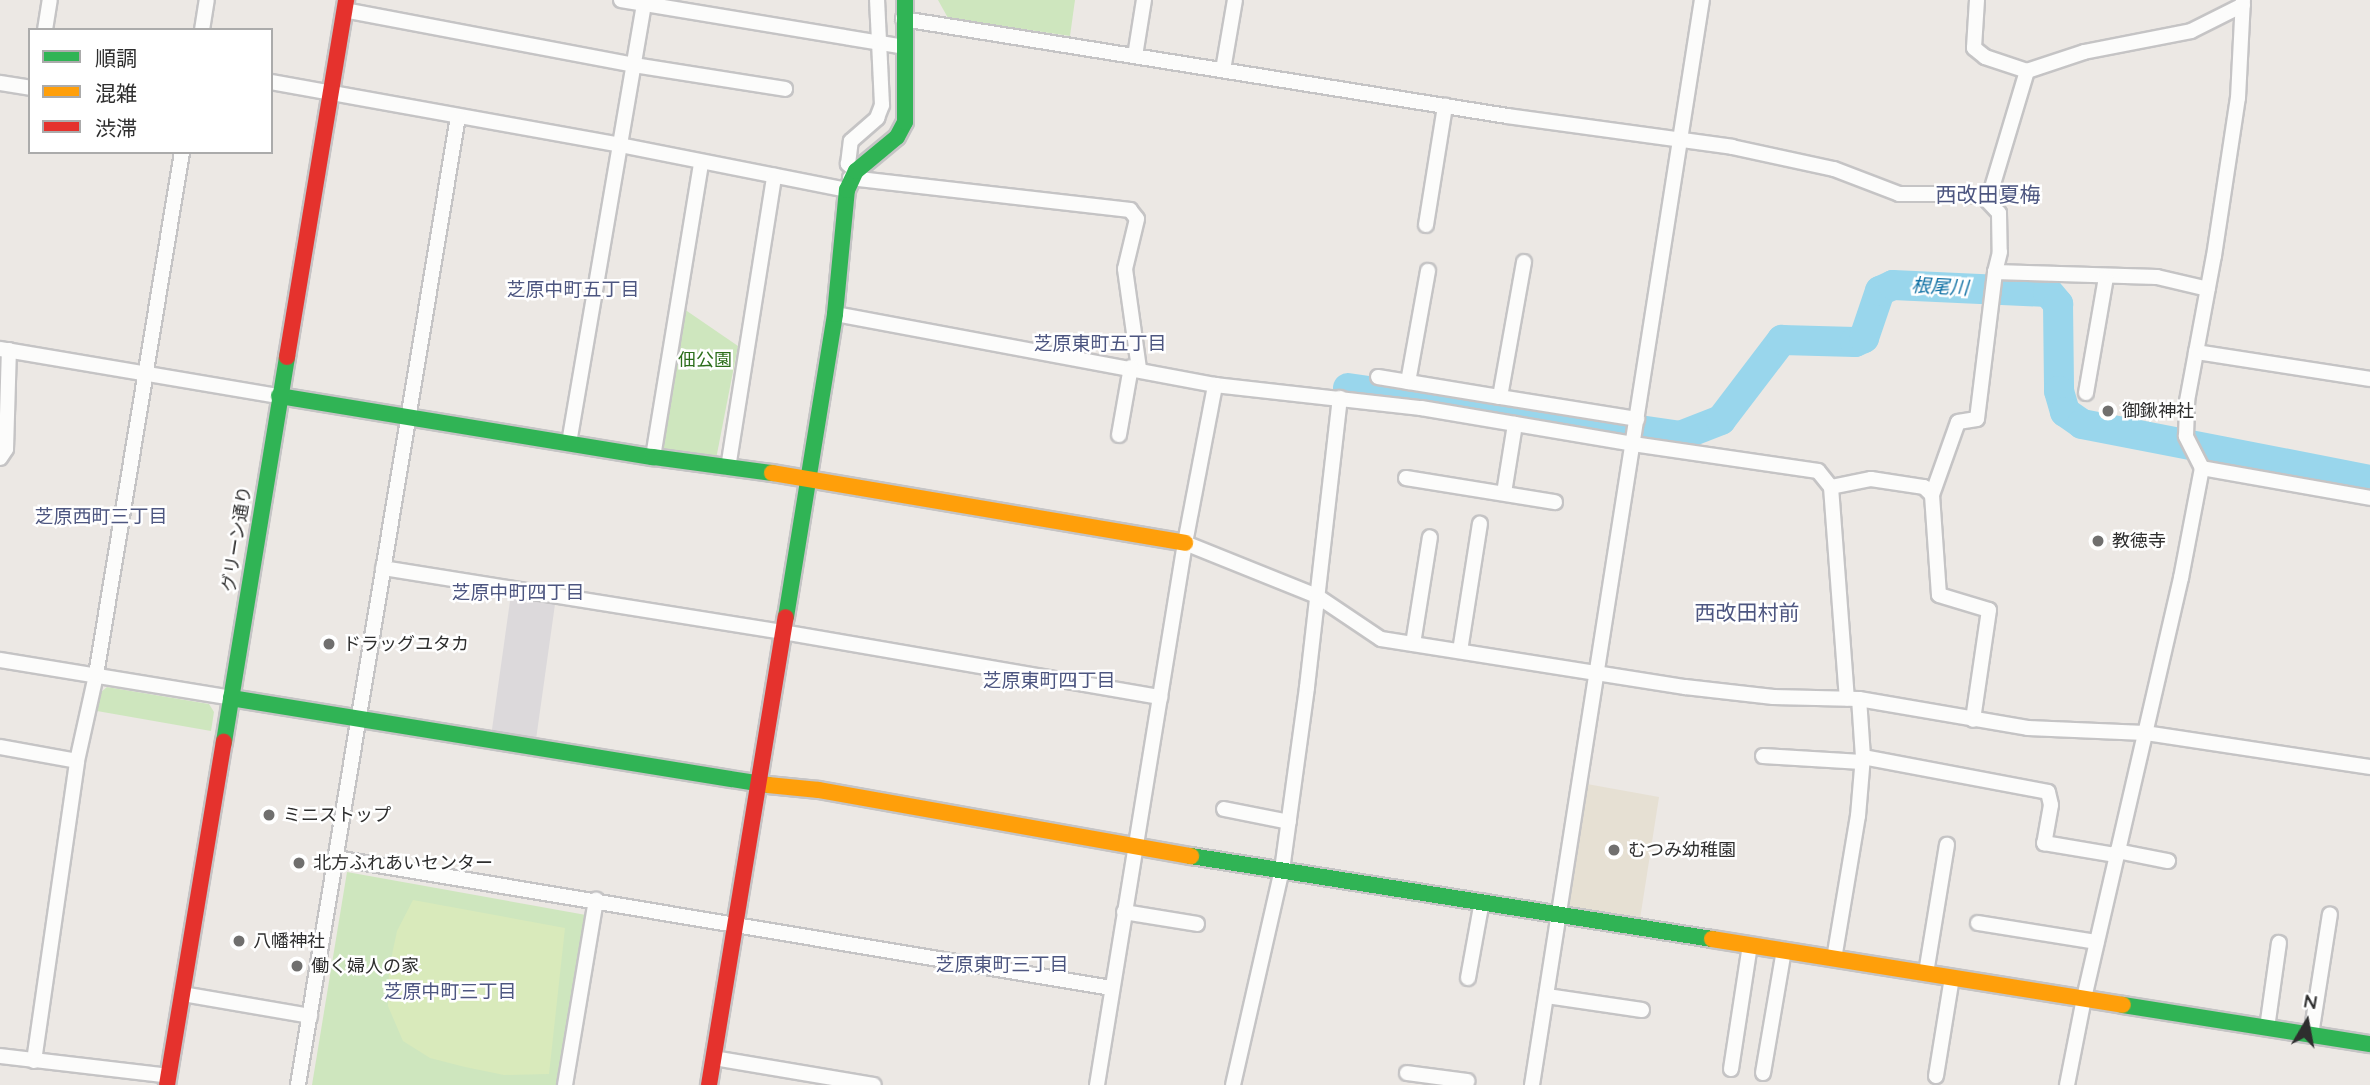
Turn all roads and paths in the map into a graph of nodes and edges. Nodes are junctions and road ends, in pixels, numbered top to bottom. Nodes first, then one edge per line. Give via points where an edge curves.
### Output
1 (50, 0) edge
2 (207, 0) edge
3 (621, 0) edge
4 (877, 0) edge
5 (905, 0) edge
6 (1144, 0) edge
7 (1235, 0) edge
8 (1702, 0) edge
9 (1977, 0) edge
10 (644, 2) edge
11 (2243, 3) edge
12 (345, 5) edge
13 (903, 19) junction
14 (45, 28) edge
15 (202, 28) edge
16 (878, 42) junction
17 (904, 47) junction
18 (1135, 56) junction
19 (634, 65) junction
20 (1223, 70) junction
21 (2027, 71) junction
22 (273, 82) edge
23 (0, 83) edge
24 (28, 88) edge
25 (785, 89) dead end
26 (330, 92) junction
27 (1445, 106) junction
28 (458, 116) junction
29 (1678, 141) junction
30 (620, 145) junction
31 (182, 154) edge
32 (701, 163) junction
33 (774, 176) junction
34 (851, 180) junction
35 (1988, 201) junction
36 (1426, 225) dead end
37 (1524, 262) dead end
38 (1428, 271) dead end
39 (1995, 272) junction
40 (2106, 276) junction
41 (2208, 289) junction
42 (835, 314) junction
43 (4, 349) edge
44 (2196, 352) junction
45 (1135, 368) junction
46 (145, 371) junction
47 (1378, 377) dead end
48 (2370, 379) edge
49 (1408, 382) junction
50 (1215, 384) junction
51 (2086, 393) dead end
52 (279, 396) junction
53 (1500, 397) junction
54 (1340, 398) junction
55 (409, 419) junction
56 (1637, 419) junction
57 (1515, 424) junction
58 (1119, 436) dead end
59 (569, 443) junction
60 (1633, 444) junction
61 (653, 457) junction
62 (0, 458) edge
63 (728, 468) junction
64 (2202, 468) junction
65 (808, 478) junction
66 (1405, 478) dead end
67 (1831, 487) junction
68 (1504, 494) junction
69 (1932, 495) junction
70 (2370, 498) edge
71 (1555, 502) dead end
72 (1480, 524) dead end
73 (1430, 537) dead end
74 (1185, 543) junction
75 (383, 568) junction
76 (1317, 596) junction
77 (783, 632) junction
78 (1413, 644) junction
79 (1460, 651) junction
80 (0, 660) edge
81 (1596, 672) junction
82 (96, 676) junction
83 (1160, 697) junction
84 (231, 698) junction
85 (1853, 699) junction
86 (359, 718) junction
87 (1973, 720) junction
88 (2145, 733) junction
89 (0, 747) edge
90 (1763, 756) dead end
91 (1863, 760) junction
92 (77, 761) junction
93 (2370, 767) edge
94 (760, 784) junction
95 (1224, 809) dead end
96 (1289, 822) junction
97 (1947, 845) dead end
98 (1135, 847) junction
99 (2117, 853) junction
100 (335, 858) junction
101 (2168, 861) dead end
102 (1282, 870) junction
103 (596, 900) junction
104 (1482, 901) junction
105 (1124, 912) junction
106 (1559, 914) junction
107 (2330, 914) dead end
108 (1978, 923) dead end
109 (1197, 924) dead end
110 (735, 925) junction
111 (2096, 942) junction
112 (2279, 943) dead end
113 (1750, 945) junction
114 (1784, 950) junction
115 (1834, 958) junction
116 (1926, 973) junction
117 (1952, 976) junction
118 (1468, 978) dead end
119 (1111, 988) junction
120 (183, 994) junction
121 (1546, 996) junction
122 (2084, 998) junction
123 (1642, 1010) dead end
124 (310, 1016) junction
125 (2267, 1028) junction
126 (2311, 1035) junction
127 (2370, 1044) edge
128 (0, 1056) edge
129 (714, 1058) junction
130 (34, 1061) junction
131 (1731, 1069) dead end
132 (1407, 1073) dead end
133 (1763, 1073) dead end
134 (1936, 1076) dead end
135 (168, 1080) edge
136 (1466, 1081) dead end
137 (1436, 1082) edge
138 (298, 1085) edge
139 (565, 1085) edge
140 (709, 1085) edge
141 (874, 1085) edge
142 (1097, 1085) edge
143 (1233, 1085) edge
144 (1532, 1085) edge
145 (2067, 1085) edge

1 - 14 street
2 - 15 street
3 - 10 street
4 - 16 street
5 - 13 street
6 - 18 street
7 - 20 street
8 - 29 street
9 - 21 street via 1974,48 1985,57
10 - 16 street
10 - 19 street
11 - 21 street via 2191,31 2084,52
11 - 41 street via 2238,98
12 - 19 street
12 - 26 street, グリーン通り
13 - 17 street
13 - 18 street
16 - 17 street
16 - 34 street via 882,105 877,118 851,141
17 - 34 street via 905,122 897,137
18 - 20 street
19 - 25 street
19 - 30 street
20 - 27 street
21 - 35 street
22 - 26 street
23 - 24 street
26 - 28 street
26 - 52 street, グリーン通り
27 - 29 street
27 - 36 street
28 - 30 street
28 - 55 street
29 - 35 street via 1732,147 1834,169 1899,194 1963,194
29 - 56 street
30 - 32 street
30 - 59 street
31 - 46 street
32 - 33 street
32 - 61 street
33 - 34 street
33 - 63 street
34 - 42 street
34 - 45 street via 1130,210 1137,219 1125,270
35 - 39 street via 2000,213
37 - 53 street
38 - 49 street
39 - 40 street
39 - 69 street via 1977,419 1958,422
40 - 41 street via 2157,277
40 - 51 street
41 - 44 street
42 - 45 street
42 - 65 street
43 - 46 street
43 - 62 street via 6,449
44 - 48 street
44 - 64 street via 2186,436
45 - 50 street
45 - 58 street
46 - 52 street
46 - 82 street
47 - 49 street
49 - 53 street
50 - 54 street
50 - 74 street
52 - 55 street
52 - 84 street, グリーン通り
53 - 56 street
54 - 57 street
54 - 76 street
55 - 59 street
55 - 75 street
56 - 60 street
57 - 60 street
57 - 68 street
59 - 61 street
60 - 67 street via 1818,471
60 - 81 street
61 - 63 street
63 - 65 street
64 - 70 street
64 - 88 street
65 - 74 street
65 - 77 street
66 - 68 street
67 - 69 street via 1871,479 1924,487
67 - 85 street
68 - 71 street
69 - 87 street via 1939,595 1989,610
72 - 79 street
73 - 78 street
74 - 76 street
74 - 83 street
75 - 77 street
75 - 86 street
76 - 78 street via 1381,639
76 - 96 street
77 - 83 street
77 - 94 street
78 - 79 street
79 - 81 street
80 - 82 street
81 - 85 street via 1773,697
81 - 106 street
82 - 84 street
82 - 92 street
83 - 98 street
84 - 86 street
84 - 120 street, グリーン通り
85 - 87 street
85 - 91 street
86 - 94 street
86 - 100 street
87 - 88 street via 2028,728
88 - 93 street
88 - 99 street
89 - 92 street
90 - 91 street
91 - 99 street via 2048,792 2051,805 2044,843
91 - 115 street
92 - 130 street
94 - 98 street via 819,790
94 - 110 street
95 - 96 street
96 - 102 street
97 - 116 street
98 - 102 street
98 - 105 street
99 - 101 street
99 - 111 street
100 - 103 street
100 - 124 street
102 - 104 street
102 - 143 street
103 - 110 street
103 - 139 street
104 - 106 street
104 - 118 street
105 - 109 street
105 - 119 street
106 - 113 street
106 - 121 street
107 - 126 street
108 - 111 street
110 - 119 street
110 - 129 street
111 - 122 street
112 - 125 street
113 - 114 street
113 - 131 street
114 - 115 street
114 - 133 street
115 - 116 street
116 - 117 street
117 - 122 street
117 - 134 street
119 - 142 street
120 - 124 street
120 - 135 street, グリーン通り
121 - 123 street
121 - 144 street
122 - 125 street
122 - 145 street
124 - 138 street
125 - 126 street
126 - 127 street
128 - 130 street
129 - 140 street
129 - 141 street
130 - 135 street
132 - 137 street
136 - 137 street

